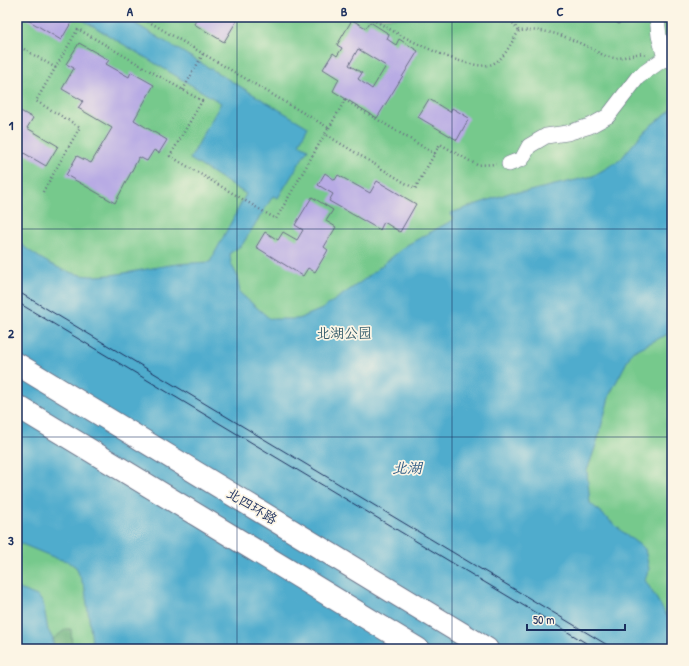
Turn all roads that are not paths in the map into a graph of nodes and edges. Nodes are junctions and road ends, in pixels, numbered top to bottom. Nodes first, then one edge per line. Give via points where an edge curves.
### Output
1 (657, 17) edge
2 (668, 60) edge
3 (509, 164) road end
4 (17, 364) edge
5 (17, 406) edge
6 (418, 649) edge
7 (487, 649) edge

1 - 2 street via 659,36
2 - 3 street via 638,77 608,116 584,128 546,136 529,146 522,159
4 - 7 highway, 北四环路
5 - 6 highway

